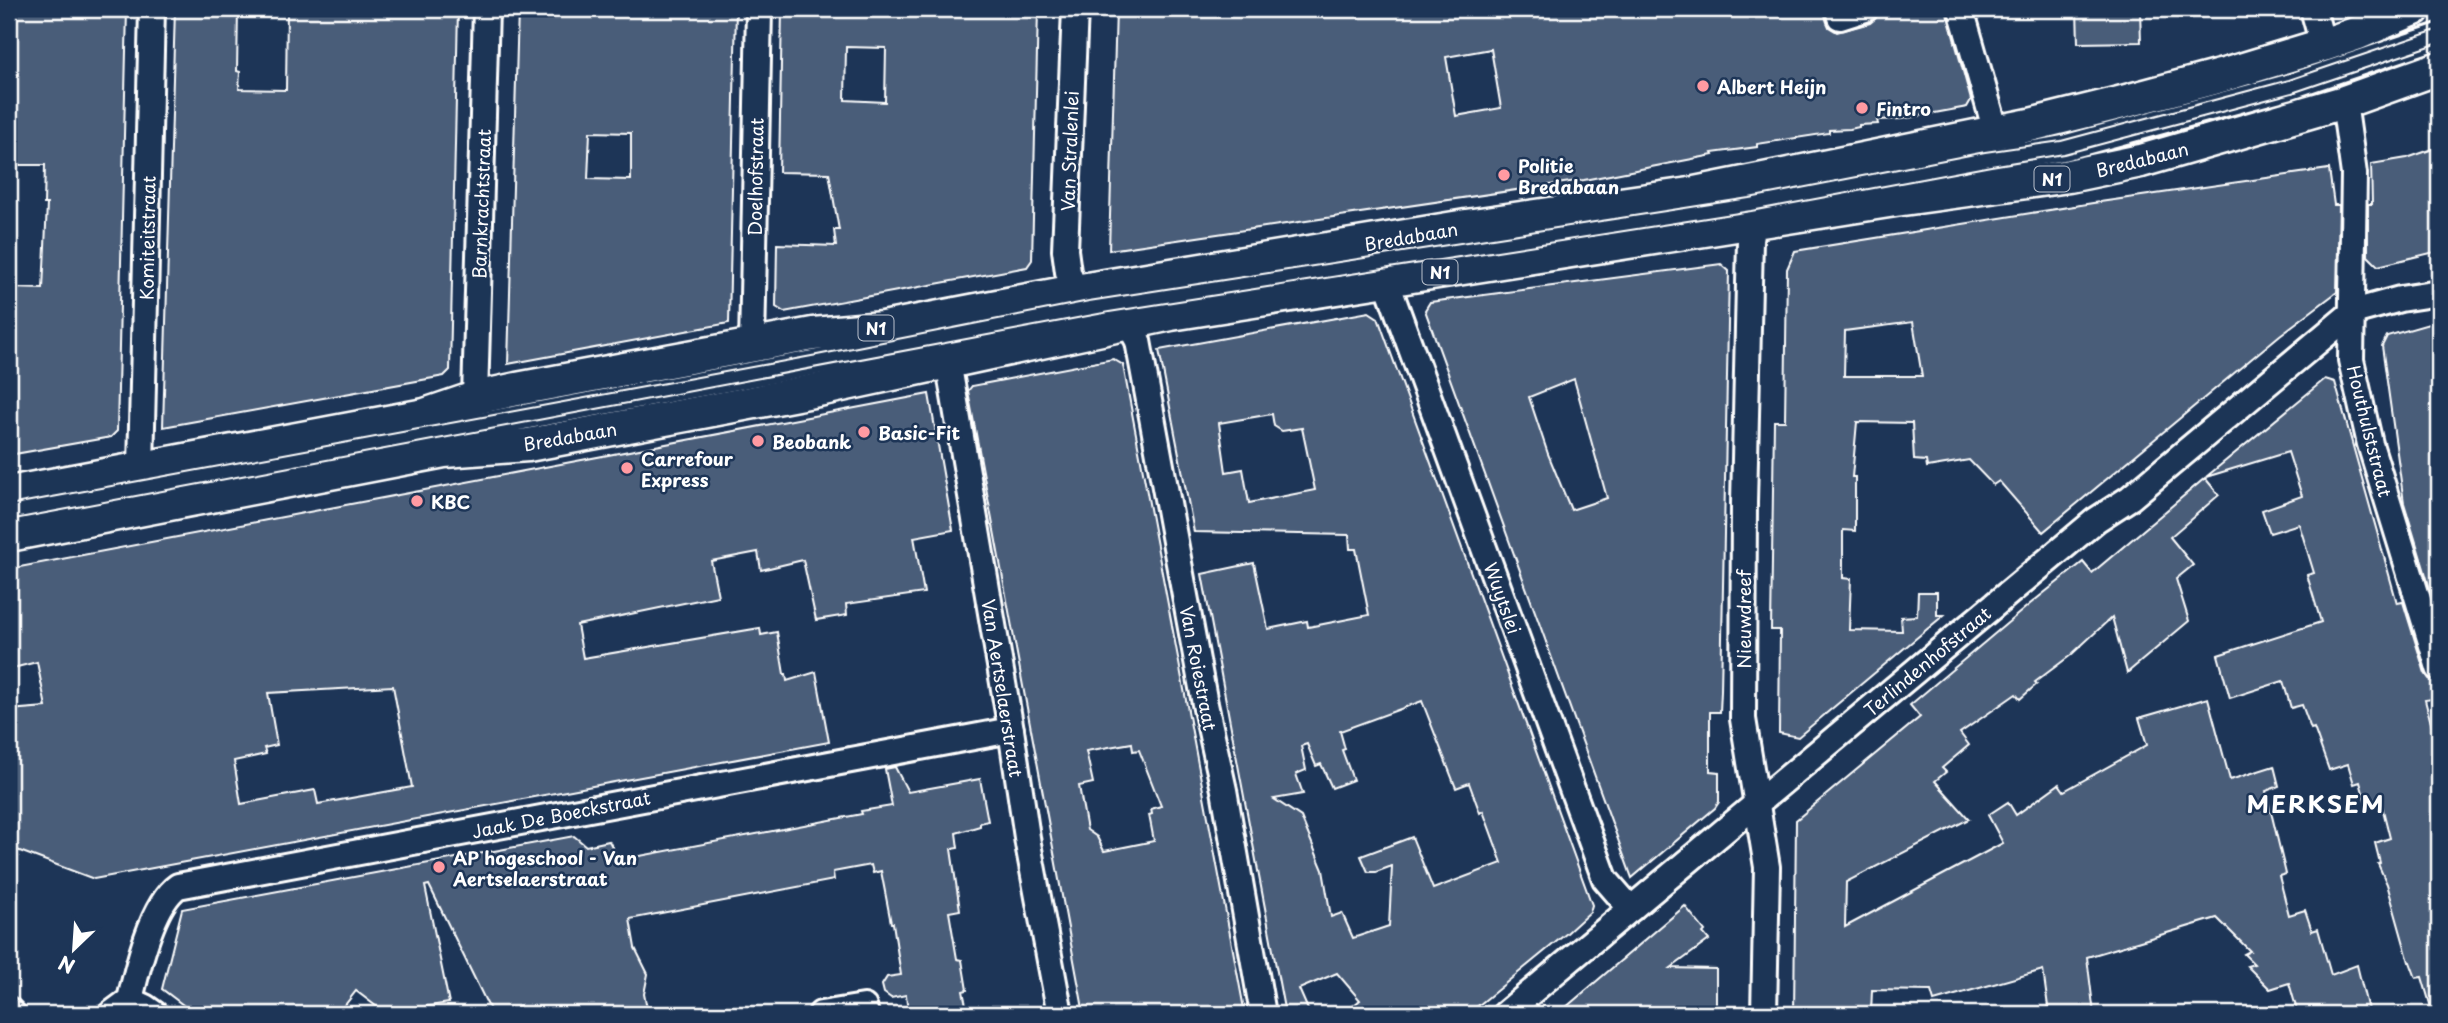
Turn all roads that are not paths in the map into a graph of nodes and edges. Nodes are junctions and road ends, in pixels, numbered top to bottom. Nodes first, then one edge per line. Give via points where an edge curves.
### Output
1 (152, 9) edge
2 (486, 9) edge
3 (759, 9) edge
4 (1075, 9) edge
5 (1838, 9) edge
6 (1865, 9) edge
7 (1961, 9) edge
8 (2313, 9) edge
9 (2414, 9) edge
10 (2439, 36) edge
11 (2323, 45) junction
12 (2439, 68) edge
13 (2344, 102) junction
14 (1996, 132) junction
15 (2063, 148) junction
16 (1750, 203) junction
17 (1386, 280) junction
18 (2439, 293) edge
19 (1087, 299) junction
20 (2353, 312) junction
21 (1128, 323) junction
22 (752, 345) junction
23 (947, 361) junction
24 (475, 398) junction
25 (141, 467) junction
26 (9, 493) edge
27 (9, 513) edge
28 (9, 535) edge
29 (2438, 658) edge
30 (1011, 730) junction
31 (1757, 803) junction
32 (1631, 909) junction
33 (121, 1007) edge
34 (9, 1010) edge
35 (13, 1014) edge
36 (155, 1014) edge
37 (821, 1014) edge
38 (866, 1014) edge
39 (1060, 1014) edge
40 (1263, 1014) edge
41 (1505, 1014) edge
42 (1765, 1014) edge

1 - 25 street, Komiteitstraat
2 - 24 street, Barnkrachtstraat
3 - 22 street, Doelhofstraat
4 - 19 street, Van Stralenlei via 1065,250 1068,272
5 - 6 street via 1840,17
7 - 14 street
8 - 11 street
9 - 11 main road, Bredabaan / N1
10 - 15 street via 2291,86
11 - 14 main road, Bredabaan / N1 via 2184,86
12 - 13 main road, Bredabaan / N1
13 - 16 main road, Bredabaan / N1 via 2096,171
13 - 20 street, Houthulststraat via 2354,174
14 - 15 street
14 - 16 main road, Bredabaan / N1
15 - 16 street
16 - 17 main road, Bredabaan / N1
16 - 19 main road, Bredabaan / N1 via 1678,195 1466,226
16 - 31 street, Nieuwdreef via 1743,719
17 - 21 main road, Bredabaan / N1
17 - 32 street, Wuytslei via 1605,879
18 - 20 street
19 - 21 street
19 - 22 main road, Bredabaan / N1
19 - 27 street, Bredabaan
20 - 29 street, Houthulststraat via 2351,360 2370,444
20 - 31 street, Terlindenhofstraat
21 - 23 main road, Bredabaan / N1
21 - 40 street, Van Roiestraat via 1138,341
22 - 24 main road, Bredabaan / N1
23 - 28 main road, Bredabaan / N1 via 542,442 444,451
23 - 30 street, Van Aertselaerstraat
24 - 25 main road, Bredabaan / N1 via 425,415
25 - 26 main road, Bredabaan / N1
30 - 33 street, Jaak De Boeckstraat via 178,886 158,908
30 - 39 street, Van Aertselaerstraat
31 - 32 street, Terlindenhofstraat
31 - 42 street, Nieuwdreef via 1767,867
32 - 41 street, Terlindenhofstraat
33 - 36 street
34 - 35 street
37 - 38 street via 864,1007

